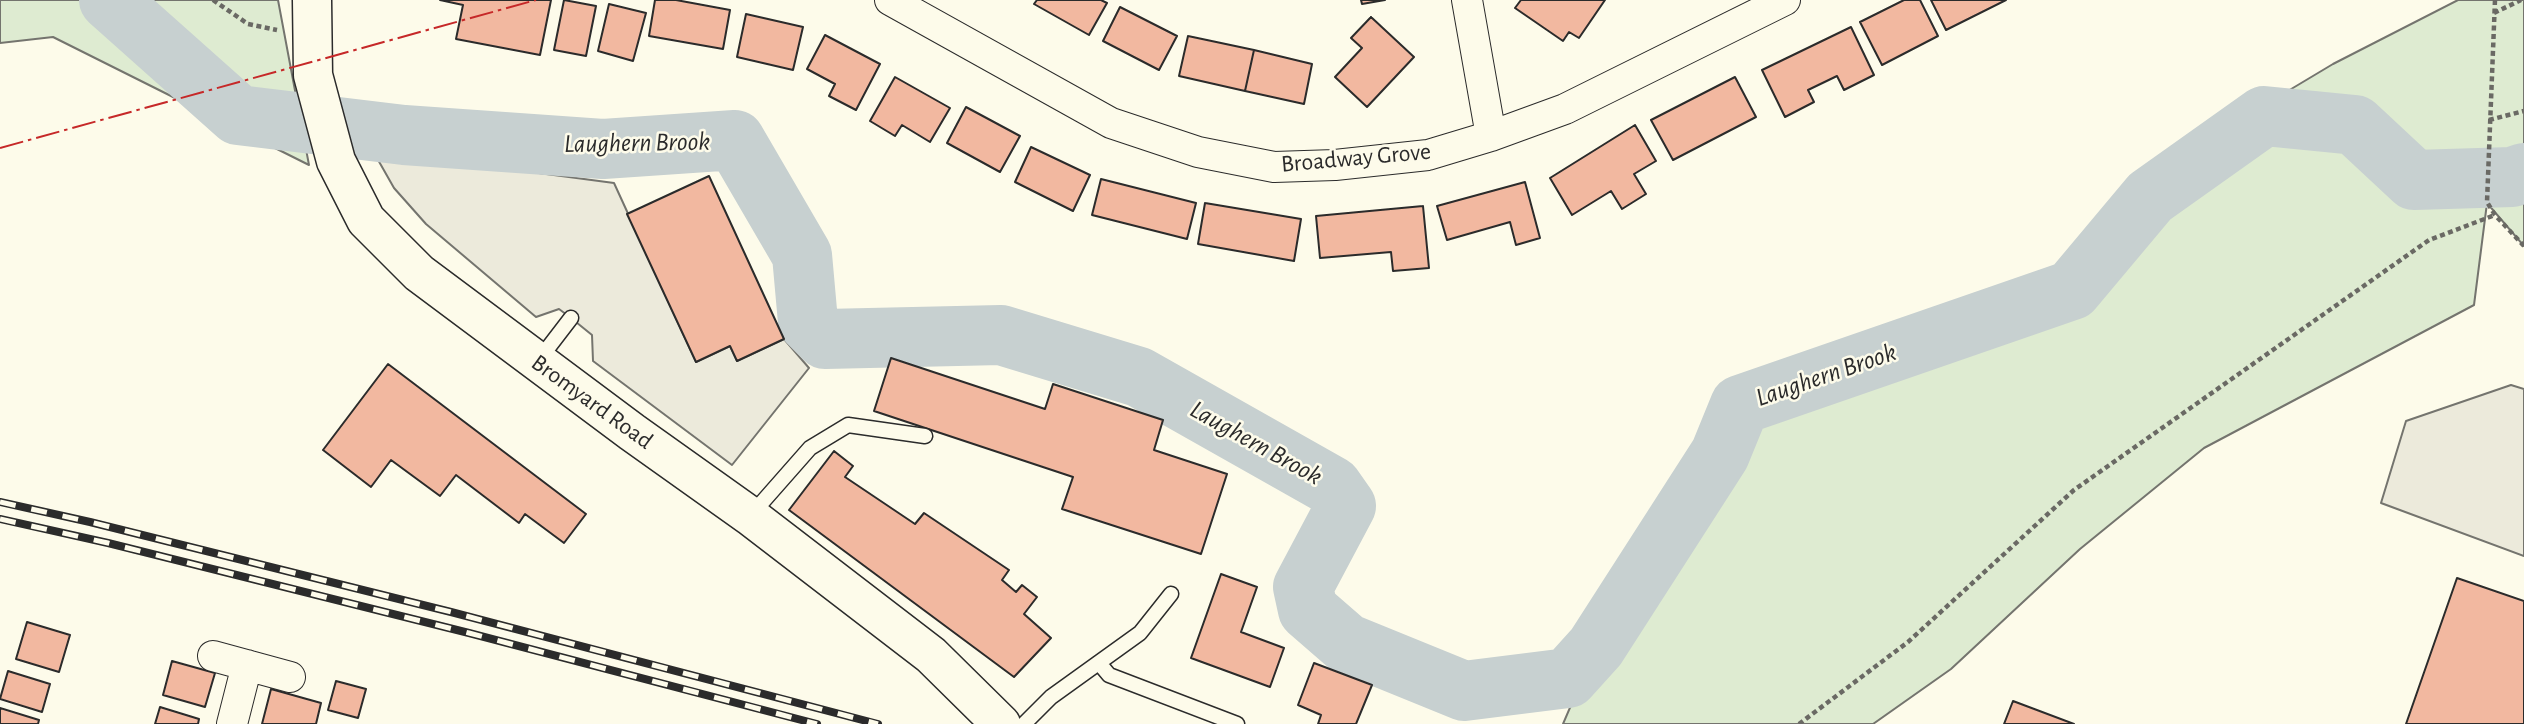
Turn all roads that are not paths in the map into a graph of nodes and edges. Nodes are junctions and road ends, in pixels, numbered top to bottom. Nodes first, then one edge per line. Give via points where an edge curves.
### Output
1 (890, 0) edge
2 (1467, 0) edge
3 (1785, 0) edge
4 (312, 18) edge
5 (1491, 136) junction
6 (571, 318) dead end
7 (537, 362) junction
8 (925, 436) dead end
9 (750, 516) junction
10 (1171, 594) dead end
11 (213, 656) dead end
12 (1099, 663) junction
13 (247, 665) junction
14 (290, 677) dead end
15 (232, 724) edge
16 (1001, 724) edge
17 (1024, 724) edge
18 (1237, 724) edge

1 - 5 street, Broadway Grove via 1111,123 1198,152 1274,167 1335,165 1428,155
2 - 5 street
3 - 5 street, Broadway Grove via 1565,109
4 - 7 main road, Bromyard Road via 313,75 336,161 366,220 419,273
6 - 7 lane
7 - 9 main road, Bromyard Road
8 - 9 lane via 848,425 810,448
9 - 16 main road, Bromyard Road via 931,655
10 - 12 lane via 1140,633
11 - 13 street
12 - 17 lane via 1051,697
12 - 18 lane via 1109,675
13 - 14 street
13 - 15 street

